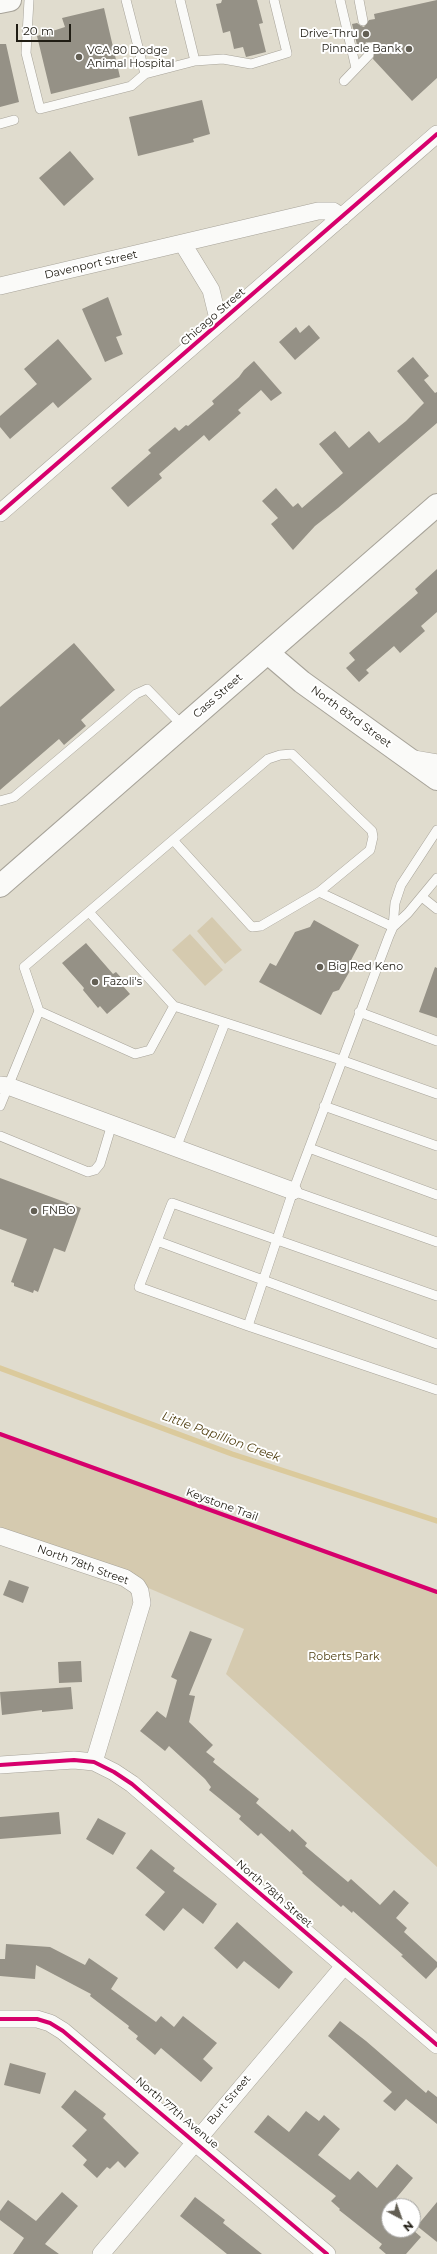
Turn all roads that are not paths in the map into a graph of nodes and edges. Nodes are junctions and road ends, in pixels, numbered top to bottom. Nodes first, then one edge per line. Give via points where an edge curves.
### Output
1 (10, 0) edge
2 (29, 0) edge
3 (126, 0) edge
4 (180, 0) edge
5 (274, 0) edge
6 (340, 0) edge
7 (359, 0) edge
8 (0, 2) edge
9 (364, 21) dead end
10 (369, 47) dead end
11 (195, 61) junction
12 (356, 68) junction
13 (145, 74) junction
14 (344, 81) dead end
15 (14, 120) dead end
16 (0, 124) edge
17 (437, 134) edge
18 (342, 217) junction
19 (183, 244) junction
20 (0, 286) edge
21 (219, 323) junction
22 (437, 505) edge
23 (0, 513) edge
24 (268, 653) junction
25 (183, 726) junction
26 (408, 758) junction
27 (437, 763) edge
28 (437, 779) edge
29 (0, 801) edge
30 (437, 830) edge
31 (173, 840) junction
32 (437, 878) edge
33 (0, 886) edge
34 (319, 892) junction
35 (422, 897) junction
36 (437, 909) edge
37 (89, 912) junction
38 (393, 927) junction
39 (174, 1006) junction
40 (39, 1011) junction
41 (359, 1012) junction
42 (225, 1023) junction
43 (437, 1041) edge
44 (342, 1060) junction
45 (3, 1083) edge
46 (437, 1094) edge
47 (0, 1106) edge
48 (324, 1106) junction
49 (112, 1124) junction
50 (0, 1136) edge
51 (437, 1146) edge
52 (176, 1148) junction
53 (309, 1148) junction
54 (293, 1191) junction
55 (437, 1195) edge
56 (277, 1239) junction
57 (157, 1241) junction
58 (437, 1242) edge
59 (262, 1281) junction
60 (437, 1296) edge
61 (248, 1326) junction
62 (437, 1344) edge
63 (437, 1390) edge
64 (0, 1536) edge
65 (94, 1762) junction
66 (0, 1765) edge
67 (344, 1966) junction
68 (0, 2019) edge
69 (437, 2045) edge
70 (195, 2141) junction
71 (101, 2254) edge
72 (327, 2254) edge

1 - 8 main road
2 - 13 lane via 26,54 40,109 131,86
3 - 13 lane
4 - 11 lane
5 - 11 lane via 287,53 251,64 223,59
6 - 12 lane
7 - 9 lane
10 - 12 lane via 369,56
11 - 13 lane
12 - 14 lane
15 - 16 lane
17 - 18 street, Chicago Street
18 - 19 street, Davenport Street via 333,211 318,211
18 - 21 street, Chicago Street
19 - 20 street, Davenport Street
19 - 21 street via 211,290
21 - 23 street, Chicago Street
22 - 24 main road, Cass Street
24 - 25 main road, Cass Street
24 - 26 main road, North 83rd Street via 302,682
25 - 29 lane via 147,689 136,694 14,797
25 - 33 main road, Cass Street
26 - 27 street
26 - 28 main road, North 83rd Street
30 - 38 lane via 400,885
31 - 34 lane via 252,927 262,926
31 - 34 lane via 268,759 292,754 372,831 370,850
31 - 37 lane
32 - 35 lane
34 - 38 lane
35 - 36 lane
35 - 38 lane
37 - 39 lane
37 - 40 lane via 24,967
38 - 41 lane
39 - 40 lane via 150,1050 136,1054
39 - 42 lane
40 - 45 lane
41 - 43 lane
41 - 44 lane
42 - 44 lane
42 - 52 lane
44 - 46 lane
44 - 48 lane
45 - 47 lane
45 - 49 street
48 - 51 lane
48 - 53 lane
49 - 50 lane via 100,1164 95,1170 88,1172
49 - 52 street
52 - 54 street
53 - 54 lane
53 - 55 lane
54 - 56 lane
54 - 58 lane
56 - 57 lane via 172,1203
56 - 59 lane
56 - 60 lane
57 - 59 lane
57 - 61 lane via 139,1287
59 - 61 lane
59 - 62 lane
61 - 63 lane
64 - 65 street, North 78th Street via 125,1578 140,1591 142,1603
65 - 66 street via 55,1761
65 - 67 street, North 78th Street via 132,1784
67 - 69 street, North 78th Street
67 - 70 street, Burt Street
68 - 70 street, North 77th Avenue via 37,2019 63,2031
70 - 71 street, Burt Street
70 - 72 street, North 77th Avenue

